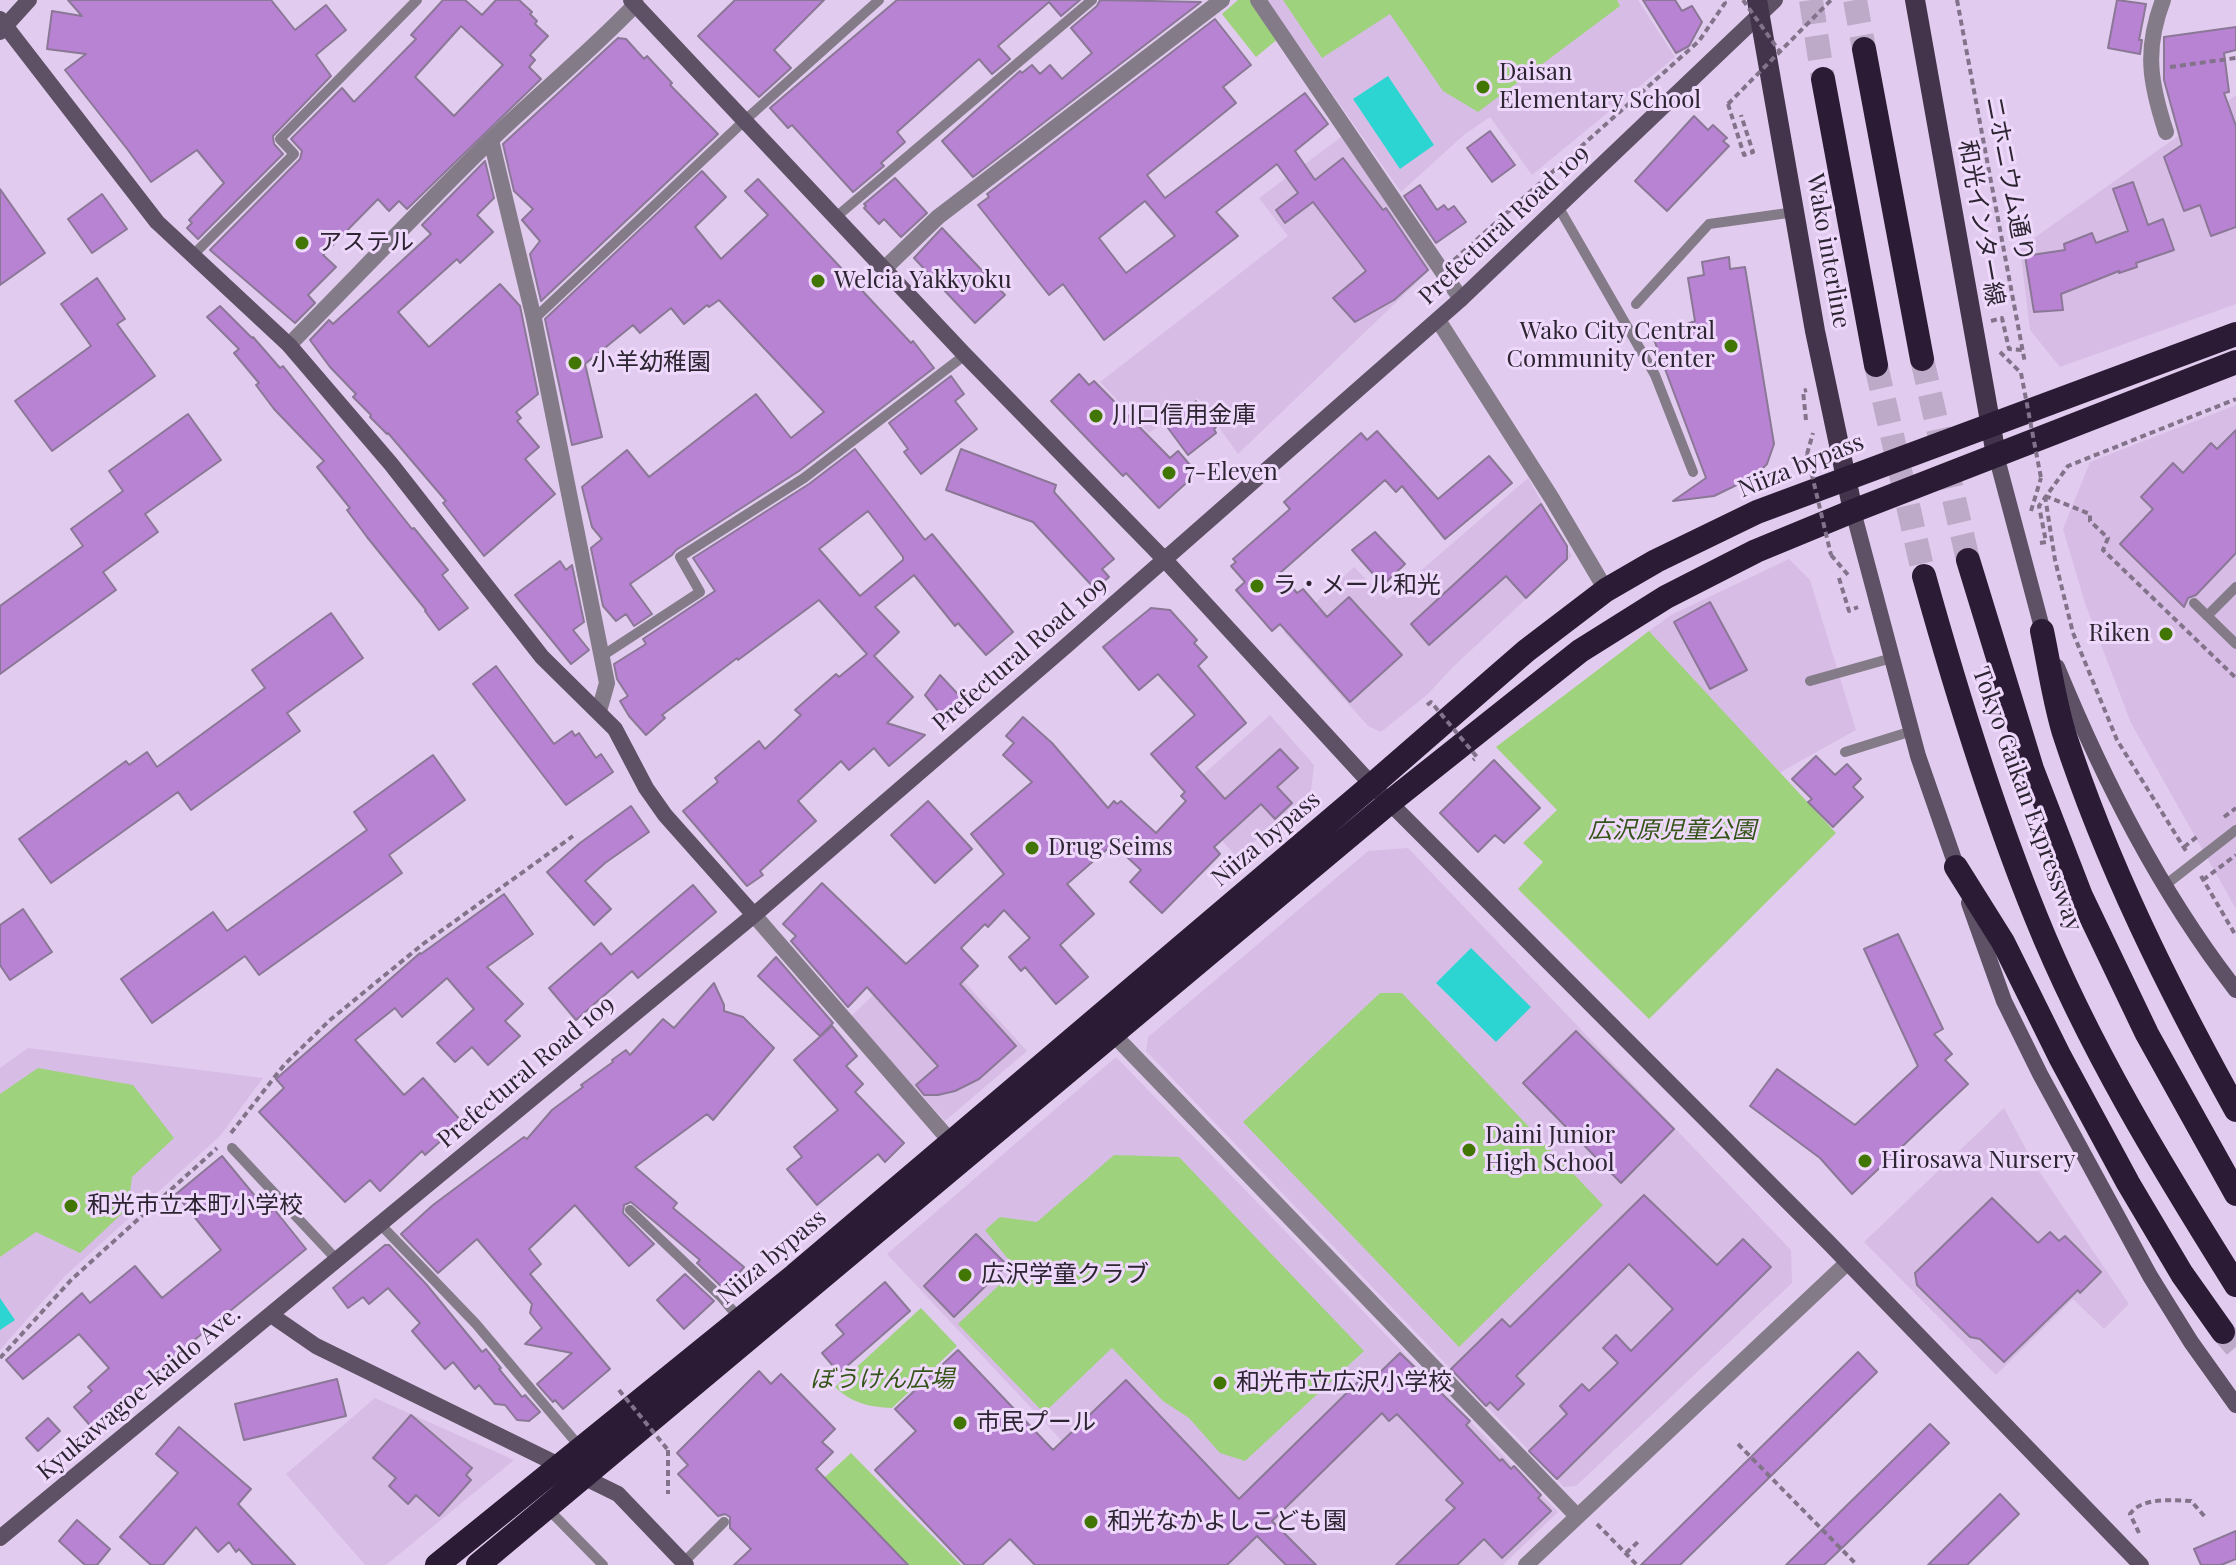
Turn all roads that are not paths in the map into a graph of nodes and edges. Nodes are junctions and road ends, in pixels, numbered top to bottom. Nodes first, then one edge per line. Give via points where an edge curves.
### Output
1 (29, 0) edge
2 (417, 0) edge
3 (879, 0) edge
4 (1092, 0) edge
5 (1222, 0) edge
6 (1258, 0) edge
7 (1775, 0) edge
8 (1915, 0) edge
9 (2163, 0) edge
10 (633, 2) edge
11 (1758, 8) edge
12 (2, 26) edge
13 (1864, 49) tunnel mouth
14 (1823, 79) tunnel mouth
15 (744, 121) junction
16 (2166, 132) dead end
17 (491, 140) junction
18 (1559, 208) junction
19 (1795, 212) junction
20 (836, 217) junction
21 (192, 256) junction
22 (884, 269) junction
23 (1461, 299) junction
24 (1636, 304) dead end
25 (534, 319) junction
26 (1438, 320) junction
27 (2236, 334) edge
28 (289, 345) junction
29 (965, 355) junction
30 (1922, 359) tunnel mouth
31 (2236, 362) edge
32 (1876, 365) tunnel mouth
33 (1991, 423) junction
34 (1996, 455) junction
35 (1693, 472) dead end
36 (1846, 477) junction
37 (1853, 511) junction
38 (1165, 560) junction
39 (1968, 560) tunnel mouth
40 (1924, 576) tunnel mouth
41 (2236, 587) edge
42 (1606, 590) junction
43 (2194, 603) dead end
44 (2207, 616) junction
45 (2042, 631) junction
46 (2236, 644) edge
47 (602, 656) junction
48 (1892, 658) junction
49 (1810, 681) dead end
50 (599, 711) junction
51 (1912, 731) junction
52 (1845, 752) dead end
53 (1372, 785) junction
54 (1390, 802) junction
55 (2236, 830) edge
56 (1956, 867) junction
57 (2164, 886) junction
58 (754, 915) junction
59 (2236, 990) edge
60 (1114, 1035) junction
61 (2236, 1110) edge
62 (952, 1143) junction
63 (232, 1148) dead end
64 (2236, 1194) edge
65 (630, 1210) dead end
66 (380, 1224) junction
67 (337, 1260) junction
68 (1847, 1263) junction
69 (2236, 1285) edge
70 (271, 1315) junction
71 (740, 1320) junction
72 (2223, 1332) tunnel mouth
73 (2236, 1405) edge
74 (582, 1448) junction
75 (561, 1465) junction
76 (584, 1477) junction
77 (547, 1508) junction
78 (1580, 1513) junction
79 (724, 1522) dead end
80 (0, 1538) edge
81 (2136, 1560) edge
82 (685, 1564) edge
83 (437, 1565) edge
84 (478, 1565) edge
85 (603, 1565) edge
86 (1526, 1565) edge

1 - 12 street
2 - 21 lane via 280,139 294,154
3 - 15 lane
4 - 20 lane
5 - 22 street via 938,217
6 - 23 street
7 - 11 street, Prefectural Road 109
8 - 33 main road, 和光インター線
9 - 16 street via 2151,42 2152,88
10 - 15 street
10 - 17 street via 595,46
11 - 18 street, Prefectural Road 109
11 - 19 main road, Wako interline
12 - 21 street via 157,222
13 - 30 highway
14 - 32 highway
15 - 20 street
15 - 25 lane
17 - 25 street
17 - 28 street
18 - 23 street, Prefectural Road 109
18 - 35 lane via 1655,375
19 - 24 lane via 1709,224
19 - 36 main road, Wako interline
20 - 22 street
21 - 28 street
22 - 29 street
23 - 26 street, Prefectural Road 109
25 - 47 street
26 - 38 street, Prefectural Road 109
26 - 42 street
27 - 33 highway, Niiza bypass
28 - 50 street via 391,464 542,657
29 - 38 street
29 - 47 lane via 804,478 680,557 700,592
31 - 34 highway, Niiza bypass
33 - 34 main road, 和光インター線
33 - 36 highway, Niiza bypass
34 - 37 highway, Niiza bypass
34 - 45 street
36 - 37 main road, Wako interline
36 - 42 highway, Niiza bypass via 1757,512
37 - 48 street
37 - 54 highway, Niiza bypass via 1756,551 1627,621 1535,685
38 - 53 street
38 - 58 street, Prefectural Road 109
39 - 64 highway, Tokyo Gaikan Expressway via 2032,769 2081,896 2147,1034
40 - 69 highway, Tokyo Gaikan Expressway via 1993,804 2037,919 2100,1054
41 - 44 lane
42 - 53 highway, Niiza bypass via 1526,651
43 - 44 lane
44 - 46 lane
45 - 57 street via 2107,780
45 - 61 highway via 2063,731 2118,876 2181,1010
47 - 50 street via 607,683
48 - 49 lane
48 - 51 street
50 - 58 street via 665,815
51 - 52 lane
51 - 56 street
53 - 54 street
53 - 62 highway, Niiza bypass
54 - 60 highway, Niiza bypass
54 - 68 street
55 - 57 lane
56 - 72 highway via 2003,942 2128,1183
56 - 73 street via 2004,1001 2040,1074 2150,1276
57 - 59 street
58 - 62 street
58 - 66 street, Prefectural Road 109
60 - 76 highway, Niiza bypass
60 - 78 street
62 - 71 highway, Niiza bypass
63 - 67 lane
65 - 71 lane
66 - 67 street, Prefectural Road 109
66 - 74 lane via 476,1324
67 - 70 street, Prefectural Road 109
68 - 78 street
68 - 81 street
70 - 75 street via 316,1346
70 - 80 street, Kyukawagoe-kaido Ave.
71 - 74 highway, Niiza bypass
74 - 75 highway, Niiza bypass
75 - 76 street
75 - 83 highway, Niiza bypass
76 - 77 highway, Niiza bypass
76 - 82 street via 618,1494
77 - 84 highway, Niiza bypass
77 - 85 lane
78 - 86 street
79 - 82 lane

